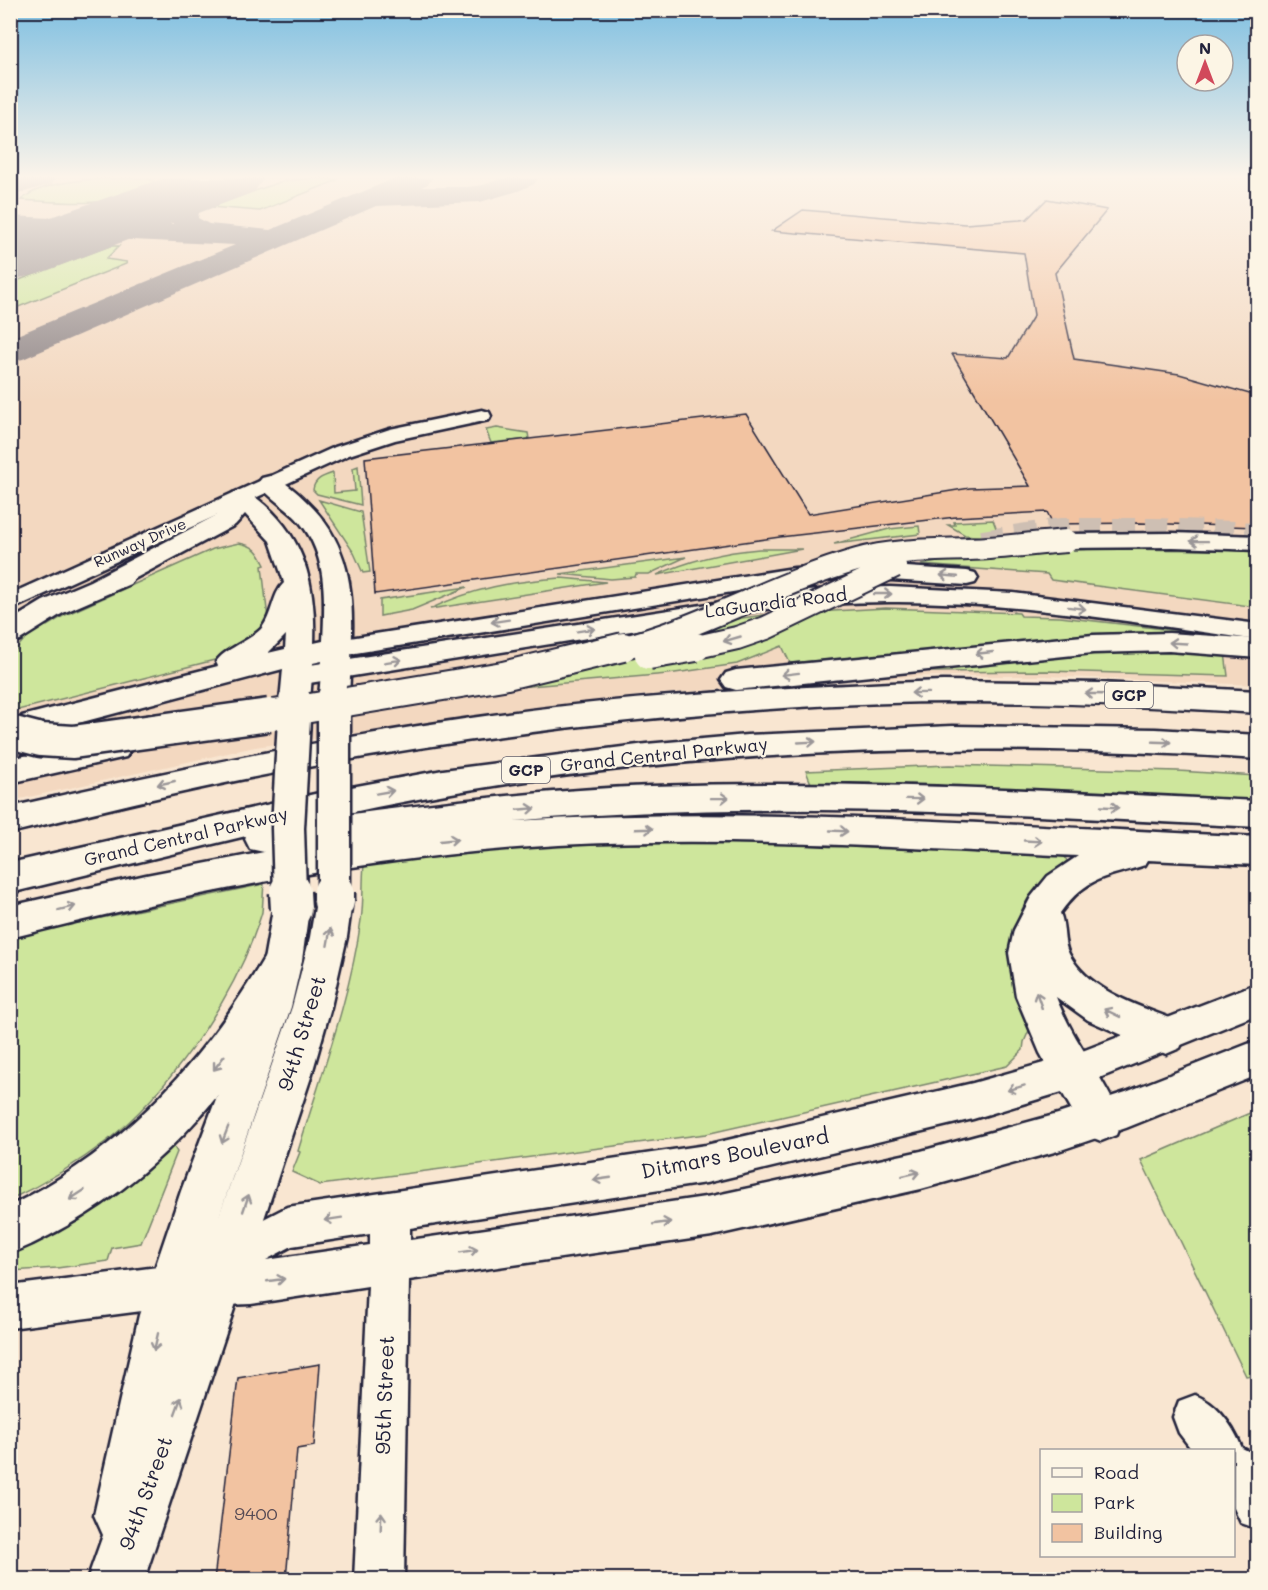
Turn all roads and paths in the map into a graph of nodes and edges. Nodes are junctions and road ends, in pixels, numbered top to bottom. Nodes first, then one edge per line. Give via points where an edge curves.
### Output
1 (482, 416) dead end
2 (270, 483) junction
3 (241, 498) junction
4 (284, 543) junction
5 (1257, 543) edge
6 (829, 557) dead end
7 (920, 559) dead end
8 (294, 569) junction
9 (100, 586) junction
10 (662, 597) junction
11 (10, 603) edge
12 (1257, 614) edge
13 (1257, 632) edge
14 (10, 634) edge
15 (1257, 649) edge
16 (335, 672) junction
17 (502, 676) junction
18 (290, 687) junction
19 (155, 692) junction
20 (1257, 702) edge
21 (10, 732) edge
22 (1257, 747) edge
23 (10, 771) edge
24 (223, 771) junction
25 (1257, 814) edge
26 (10, 820) edge
27 (1257, 853) edge
28 (26, 874) edge
29 (1048, 902) junction
30 (10, 922) edge
31 (283, 960) junction
32 (1257, 998) edge
33 (1166, 1035) junction
34 (1257, 1057) edge
35 (1072, 1072) junction
36 (1101, 1120) junction
37 (391, 1210) junction
38 (10, 1231) edge
39 (389, 1264) junction
40 (206, 1276) junction
41 (10, 1308) edge
42 (1235, 1471) edge
43 (1257, 1506) edge
44 (109, 1580) edge
45 (115, 1580) edge
46 (379, 1580) edge

1 - 2 street, Runway Drive via 367,442
2 - 3 street, Runway Drive
2 - 16 main road, 94th Street via 309,518 329,549 334,571
3 - 4 main road, 94th Street via 270,523
3 - 9 main road via 226,520
3 - 11 street, Runway Drive
4 - 8 main road, 94th Street
4 - 9 main road via 249,533 222,536
5 -> 17 street, bridge via 1067,541 913,551 860,560 828,569 674,632
6 - 10 street via 716,578
7 -> 17 street, bridge via 869,576 767,628 726,641
8 - 18 main road, 94th Street via 299,614
8 - 19 main road via 283,619 267,640 240,658
9 - 14 main road via 53,607
12 -> 10 street, LaGuardia Road via 1003,582 879,572 794,575
10 -> 16 street, LaGuardia Road
16 -> 13 street, LaGuardia Road via 838,594 992,598
15 -> 24 main road via 1169,642 1093,644 670,688 400,734
16 - 18 main road
40 -> 16 main road, 94th Street, bridge via 321,977 334,901
17 - 18 street, bridge
18 - 19 main road
18 - 21 main road, bridge via 80,742 41,741
18 - 23 main road, bridge
18 - 31 main road, 94th Street, bridge via 291,909
19 - 21 main road
20 -> 24 main road, GCP via 1000,692 753,699 433,734
28 -> 22 main road, Grand Central Parkway / GCP via 380,793 644,755 782,743 932,738 1088,739
24 -> 26 main road, GCP
28 -> 25 main road via 385,823 649,799 992,801
27 - 29 main road via 1164,852 1121,856 1080,872
30 -> 27 main road via 287,862 450,840 557,832 785,829
33 -> 29 main road via 1089,1002 1067,982 1053,964 1045,941
35 -> 29 main road via 1043,1013 1029,960 1032,930
31 -> 38 main road via 233,1043 169,1122 92,1185
31 -> 40 main road, 94th Street via 255,1055 204,1191
32 - 33 street, Ditmars Boulevard
33 - 35 street, Ditmars Boulevard
34 - 36 street, Ditmars Boulevard via 1205,1082
35 - 36 main road
35 -> 37 street, Ditmars Boulevard via 973,1101 706,1164
39 -> 36 street, Ditmars Boulevard via 766,1205 948,1165
37 - 39 street, 95th Street
37 -> 40 street, Ditmars Boulevard via 287,1227
40 -> 39 street, Ditmars Boulevard via 251,1283
46 -> 39 street, 95th Street
40 - 41 street, Ditmars Boulevard
40 -> 44 main road, 94th Street via 155,1345
45 -> 40 main road, 94th Street via 184,1389
42 - 43 street

